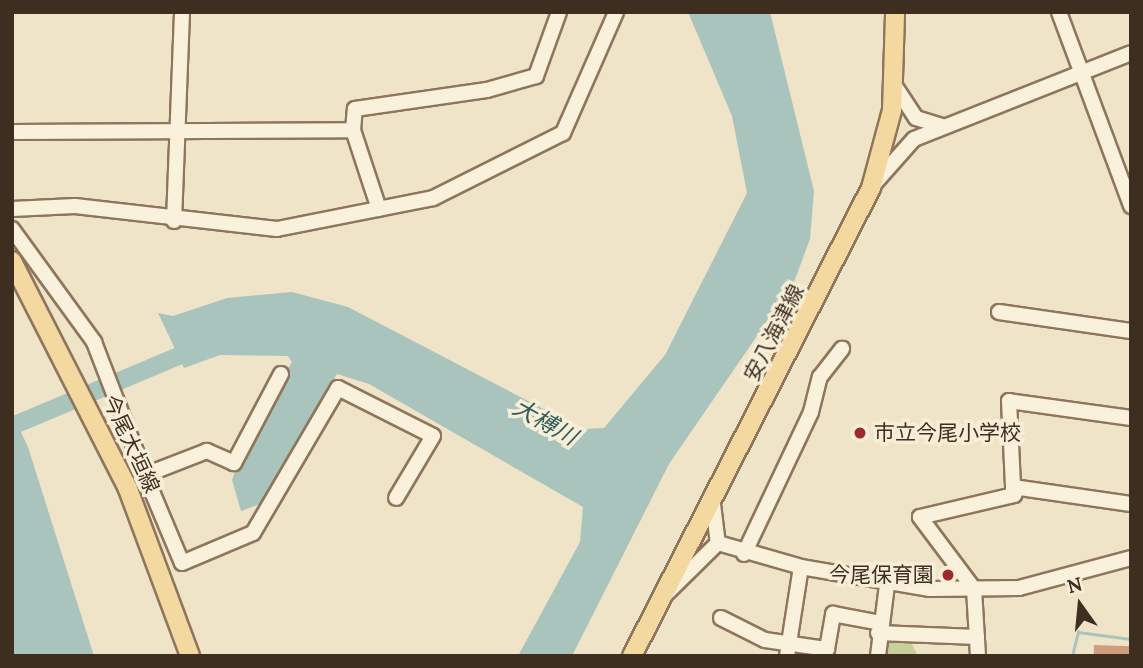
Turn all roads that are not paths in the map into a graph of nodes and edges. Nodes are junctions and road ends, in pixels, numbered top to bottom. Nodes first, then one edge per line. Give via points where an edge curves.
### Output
1 (183, 12) edge
2 (559, 12) edge
3 (615, 12) edge
4 (895, 12) edge
5 (1059, 12) edge
6 (1131, 53) edge
7 (1081, 72) junction
8 (893, 83) junction
9 (943, 127) junction
10 (353, 130) junction
11 (182, 131) junction
12 (12, 132) edge
13 (871, 188) junction
14 (1131, 206) edge
15 (12, 209) edge
16 (379, 209) junction
17 (174, 221) junction
18 (12, 229) edge
19 (12, 261) edge
20 (999, 312) dead end
21 (1131, 331) edge
22 (842, 349) dead end
23 (281, 374) dead end
24 (1131, 418) edge
25 (145, 475) junction
26 (1013, 487) junction
27 (396, 498) dead end
28 (713, 504) junction
29 (1131, 504) edge
30 (718, 543) junction
31 (744, 554) junction
32 (1131, 558) edge
33 (802, 567) junction
34 (887, 585) junction
35 (974, 589) junction
36 (662, 598) junction
37 (721, 618) dead end
38 (879, 628) junction
39 (977, 637) junction
40 (788, 650) edge
41 (190, 656) edge
42 (632, 656) edge
43 (877, 656) edge
44 (978, 656) edge

1 - 11 street
2 - 10 street via 536,75 487,90 355,109
3 - 16 street via 563,133 458,188
4 - 8 main road, 安八海津線
5 - 7 street
6 - 7 street
7 - 9 street
7 - 14 street
8 - 9 street via 916,118
8 - 13 main road, 安八海津線
9 - 13 street via 902,149
10 - 11 street
10 - 16 street
11 - 12 street
11 - 17 street
13 - 28 main road, 安八海津線
15 - 17 street via 75,206
16 - 17 street via 277,229
18 - 25 street via 94,342
19 - 41 main road, 今尾大垣線 via 113,457
20 - 21 street
22 - 31 street via 820,377 811,412
23 - 25 street via 234,463 207,451
24 - 26 street via 1009,401
25 - 27 street via 182,563 253,533 338,388 433,436
26 - 29 street
26 - 35 street via 1014,495 920,517 964,569
28 - 30 street
28 - 36 main road, 安八海津線
30 - 31 street
30 - 36 street
31 - 33 street
32 - 35 street via 1019,588
33 - 34 street
33 - 40 street
34 - 35 street
34 - 38 street
35 - 39 street
36 - 42 main road, 安八海津線
37 - 40 street
38 - 39 street
38 - 40 street via 833,614 827,649
38 - 43 street
39 - 44 street

